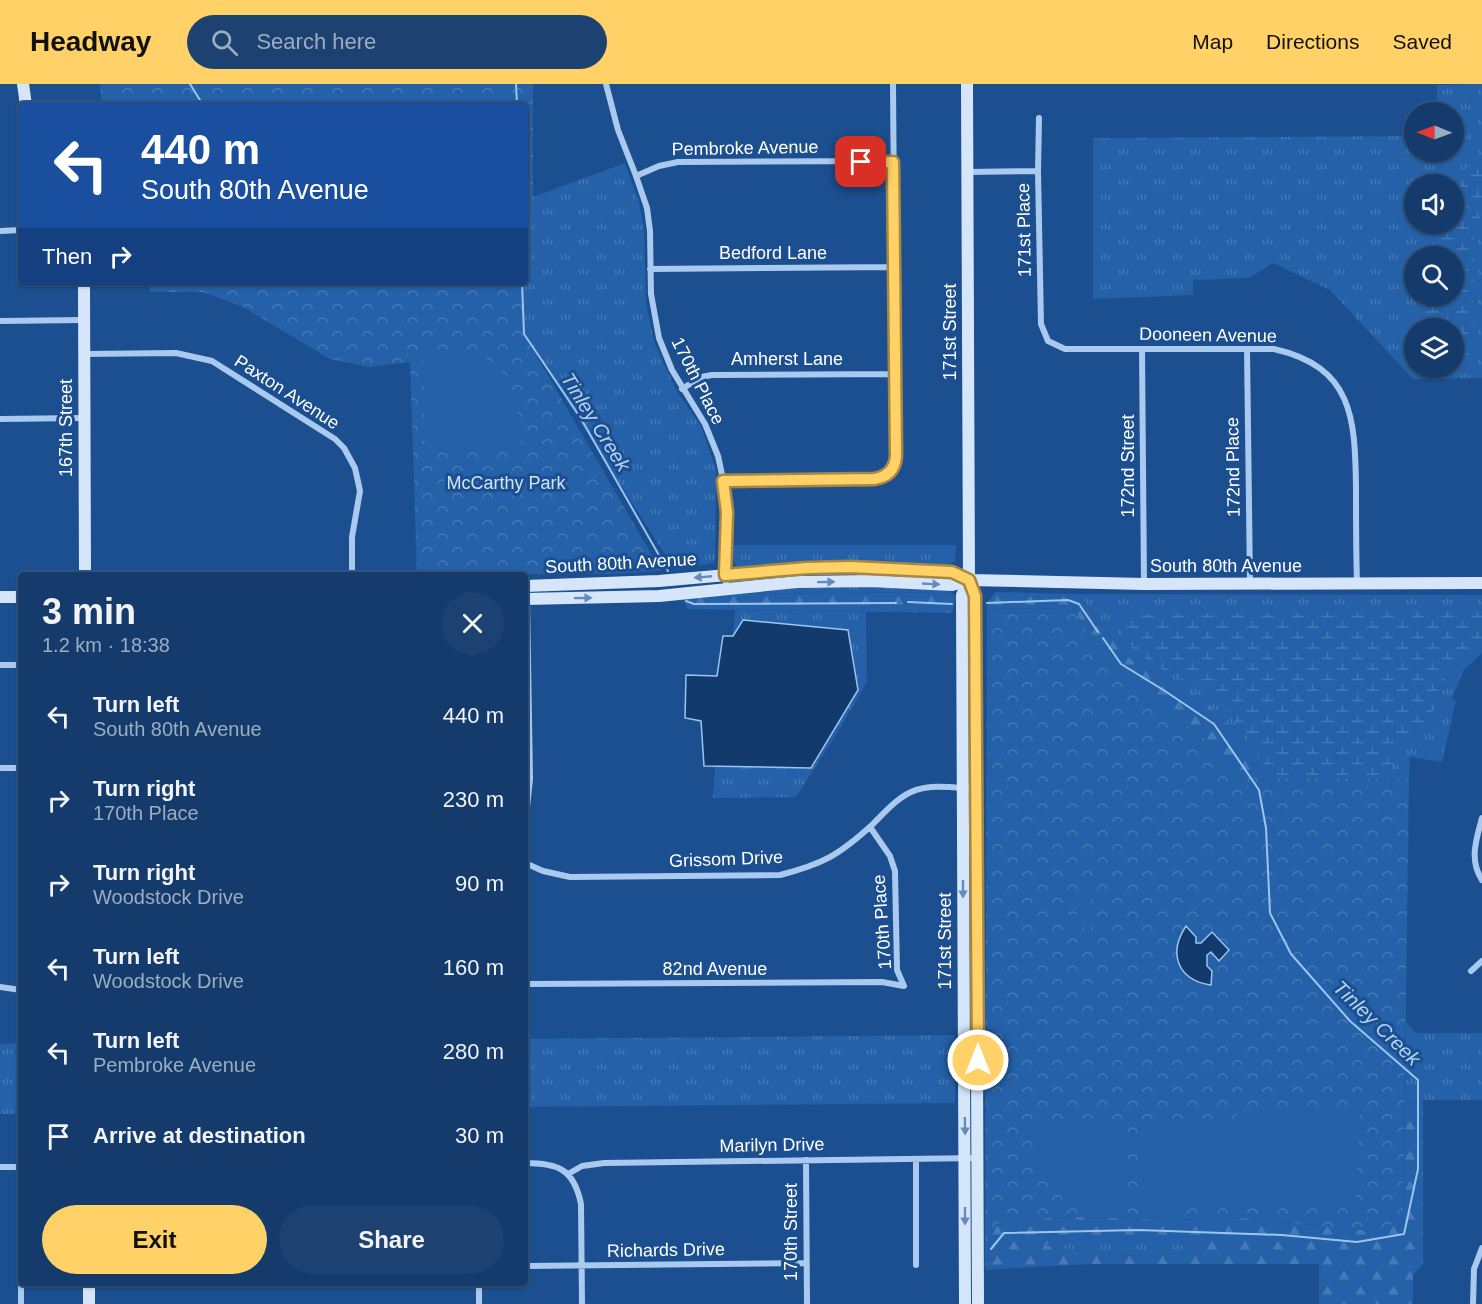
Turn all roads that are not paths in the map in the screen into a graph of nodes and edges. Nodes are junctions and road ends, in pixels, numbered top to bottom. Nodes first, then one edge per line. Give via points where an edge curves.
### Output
1 (23, 84) edge
2 (606, 84) edge
3 (893, 84) edge
4 (967, 84) edge
5 (26, 102) edge
6 (1039, 118) dead end
7 (893, 162) junction
8 (1038, 171) junction
9 (967, 172) junction
10 (636, 176) junction
11 (18, 230) edge
12 (0, 231) edge
13 (896, 267) junction
14 (650, 269) junction
15 (84, 285) edge
16 (83, 320) junction
17 (0, 321) edge
18 (1048, 341) joint
19 (1142, 349) junction
20 (1247, 349) junction
21 (83, 354) junction
22 (896, 374) junction
23 (682, 389) junction
24 (84, 418) junction
25 (0, 419) edge
26 (723, 481) junction
27 (85, 572) edge
28 (352, 572) edge
29 (725, 575) junction
30 (969, 580) junction
31 (1357, 583) junction
32 (1482, 583) edge
33 (1144, 584) junction
34 (1250, 584) junction
35 (528, 586) edge
36 (726, 589) junction
37 (0, 597) edge
38 (18, 597) edge
39 (528, 599) edge
40 (0, 665) edge
41 (18, 665) edge
42 (528, 704) edge
43 (0, 768) edge
44 (18, 768) edge
45 (962, 789) junction
46 (976, 789) junction
47 (528, 798) edge
48 (1482, 818) edge
49 (870, 827) junction
50 (528, 864) edge
51 (1482, 880) edge
52 (1482, 961) edge
53 (1471, 971) dead end
54 (528, 984) edge
55 (904, 986) joint
56 (0, 987) edge
57 (18, 990) edge
58 (965, 1158) junction
59 (978, 1158) junction
60 (916, 1159) junction
61 (806, 1160) junction
62 (528, 1163) edge
63 (0, 1167) edge
64 (18, 1167) edge
65 (568, 1174) junction
66 (1482, 1248) edge
67 (1479, 1261) edge
68 (806, 1263) junction
69 (916, 1265) dead end
70 (528, 1266) edge
71 (582, 1266) junction
72 (21, 1286) edge
73 (89, 1286) edge
74 (478, 1286) edge
75 (21, 1304) edge
76 (89, 1304) edge
77 (479, 1304) edge
78 (582, 1304) edge
79 (807, 1304) edge
80 (965, 1304) edge
81 (978, 1304) edge
82 (1473, 1304) edge

1 - 5 street
2 - 10 street, 170th Place
3 - 7 street
4 - 9 street, 171st Street
6 - 8 street, 171st Place
7 - 10 street, Pembroke Avenue via 678,162
7 - 13 street
8 - 9 street
8 - 18 street, 171st Place via 1041,324
9 - 30 street, 171st Street
10 - 14 street, 170th Place via 647,208
11 - 12 street
13 - 14 street, Bedford Lane
13 - 22 street
14 - 23 street, 170th Place via 659,338
15 - 16 street, 167th Street
16 - 17 street
16 - 21 street, 167th Street
18 - 19 street, Dooneen Avenue via 1065,349
19 - 20 street, Dooneen Avenue
19 - 33 street, 172nd Street
20 - 31 street, Dooneen Avenue via 1274,349 1301,357 1327,375 1346,400 1356,441
20 - 34 street, 172nd Place
21 - 24 street, 167th Street
21 - 28 street, Paxton Avenue via 176,353 212,361 334,439 355,468 360,491 352,537
22 - 23 street, Amherst Lane via 712,375
22 - 26 street via 896,461 886,476
23 - 26 street, 170th Place via 705,424
24 - 25 street
24 - 27 street, 167th Street
26 - 29 street, 170th Place via 727,512
29 - 30 street, South 80th Avenue via 850,567 952,572
29 -> 35 street, South 80th Avenue
29 - 36 street, 170th Place
30 - 33 street, South 80th Avenue
36 -> 30 street, South 80th Avenue via 797,582 952,585
30 - 45 street, 171st Street via 962,595
30 - 46 street, 171st Street via 975,596
31 - 32 street, South 80th Avenue
31 - 34 street, South 80th Avenue
33 - 34 street, South 80th Avenue
39 -> 36 street, South 80th Avenue via 659,596
37 - 38 street
40 - 41 street
42 - 47 street
43 - 44 street
45 - 46 street, Grissom Drive
45 - 49 street, Grissom Drive via 928,787 912,791
45 -> 58 street, 171st Street
46 - 59 street, 171st Street
48 - 51 street via 1474,858
49 - 50 street, Grissom Drive via 828,860 780,875 570,877
49 - 55 street, 170th Place via 890,856 895,871 897,970
52 - 53 street
54 - 55 street, 82nd Avenue via 882,982
56 - 57 street
58 - 59 street, Marilyn Drive
58 - 60 street, Marilyn Drive
58 -> 80 street, 171st Street
59 - 81 street, 171st Street
60 - 61 street, Marilyn Drive
60 - 69 street
61 - 65 street, Marilyn Drive via 604,1162 582,1166
61 - 68 street, 170th Street
62 - 65 street via 547,1163
63 - 64 street
65 - 71 street via 581,1204
66 - 67 street
67 - 82 street via 1473,1279
68 - 71 street, Richards Drive
68 - 79 street, 170th Street
70 - 71 street, Richards Drive
71 - 78 street
72 - 75 street
73 - 76 street
74 - 77 street

